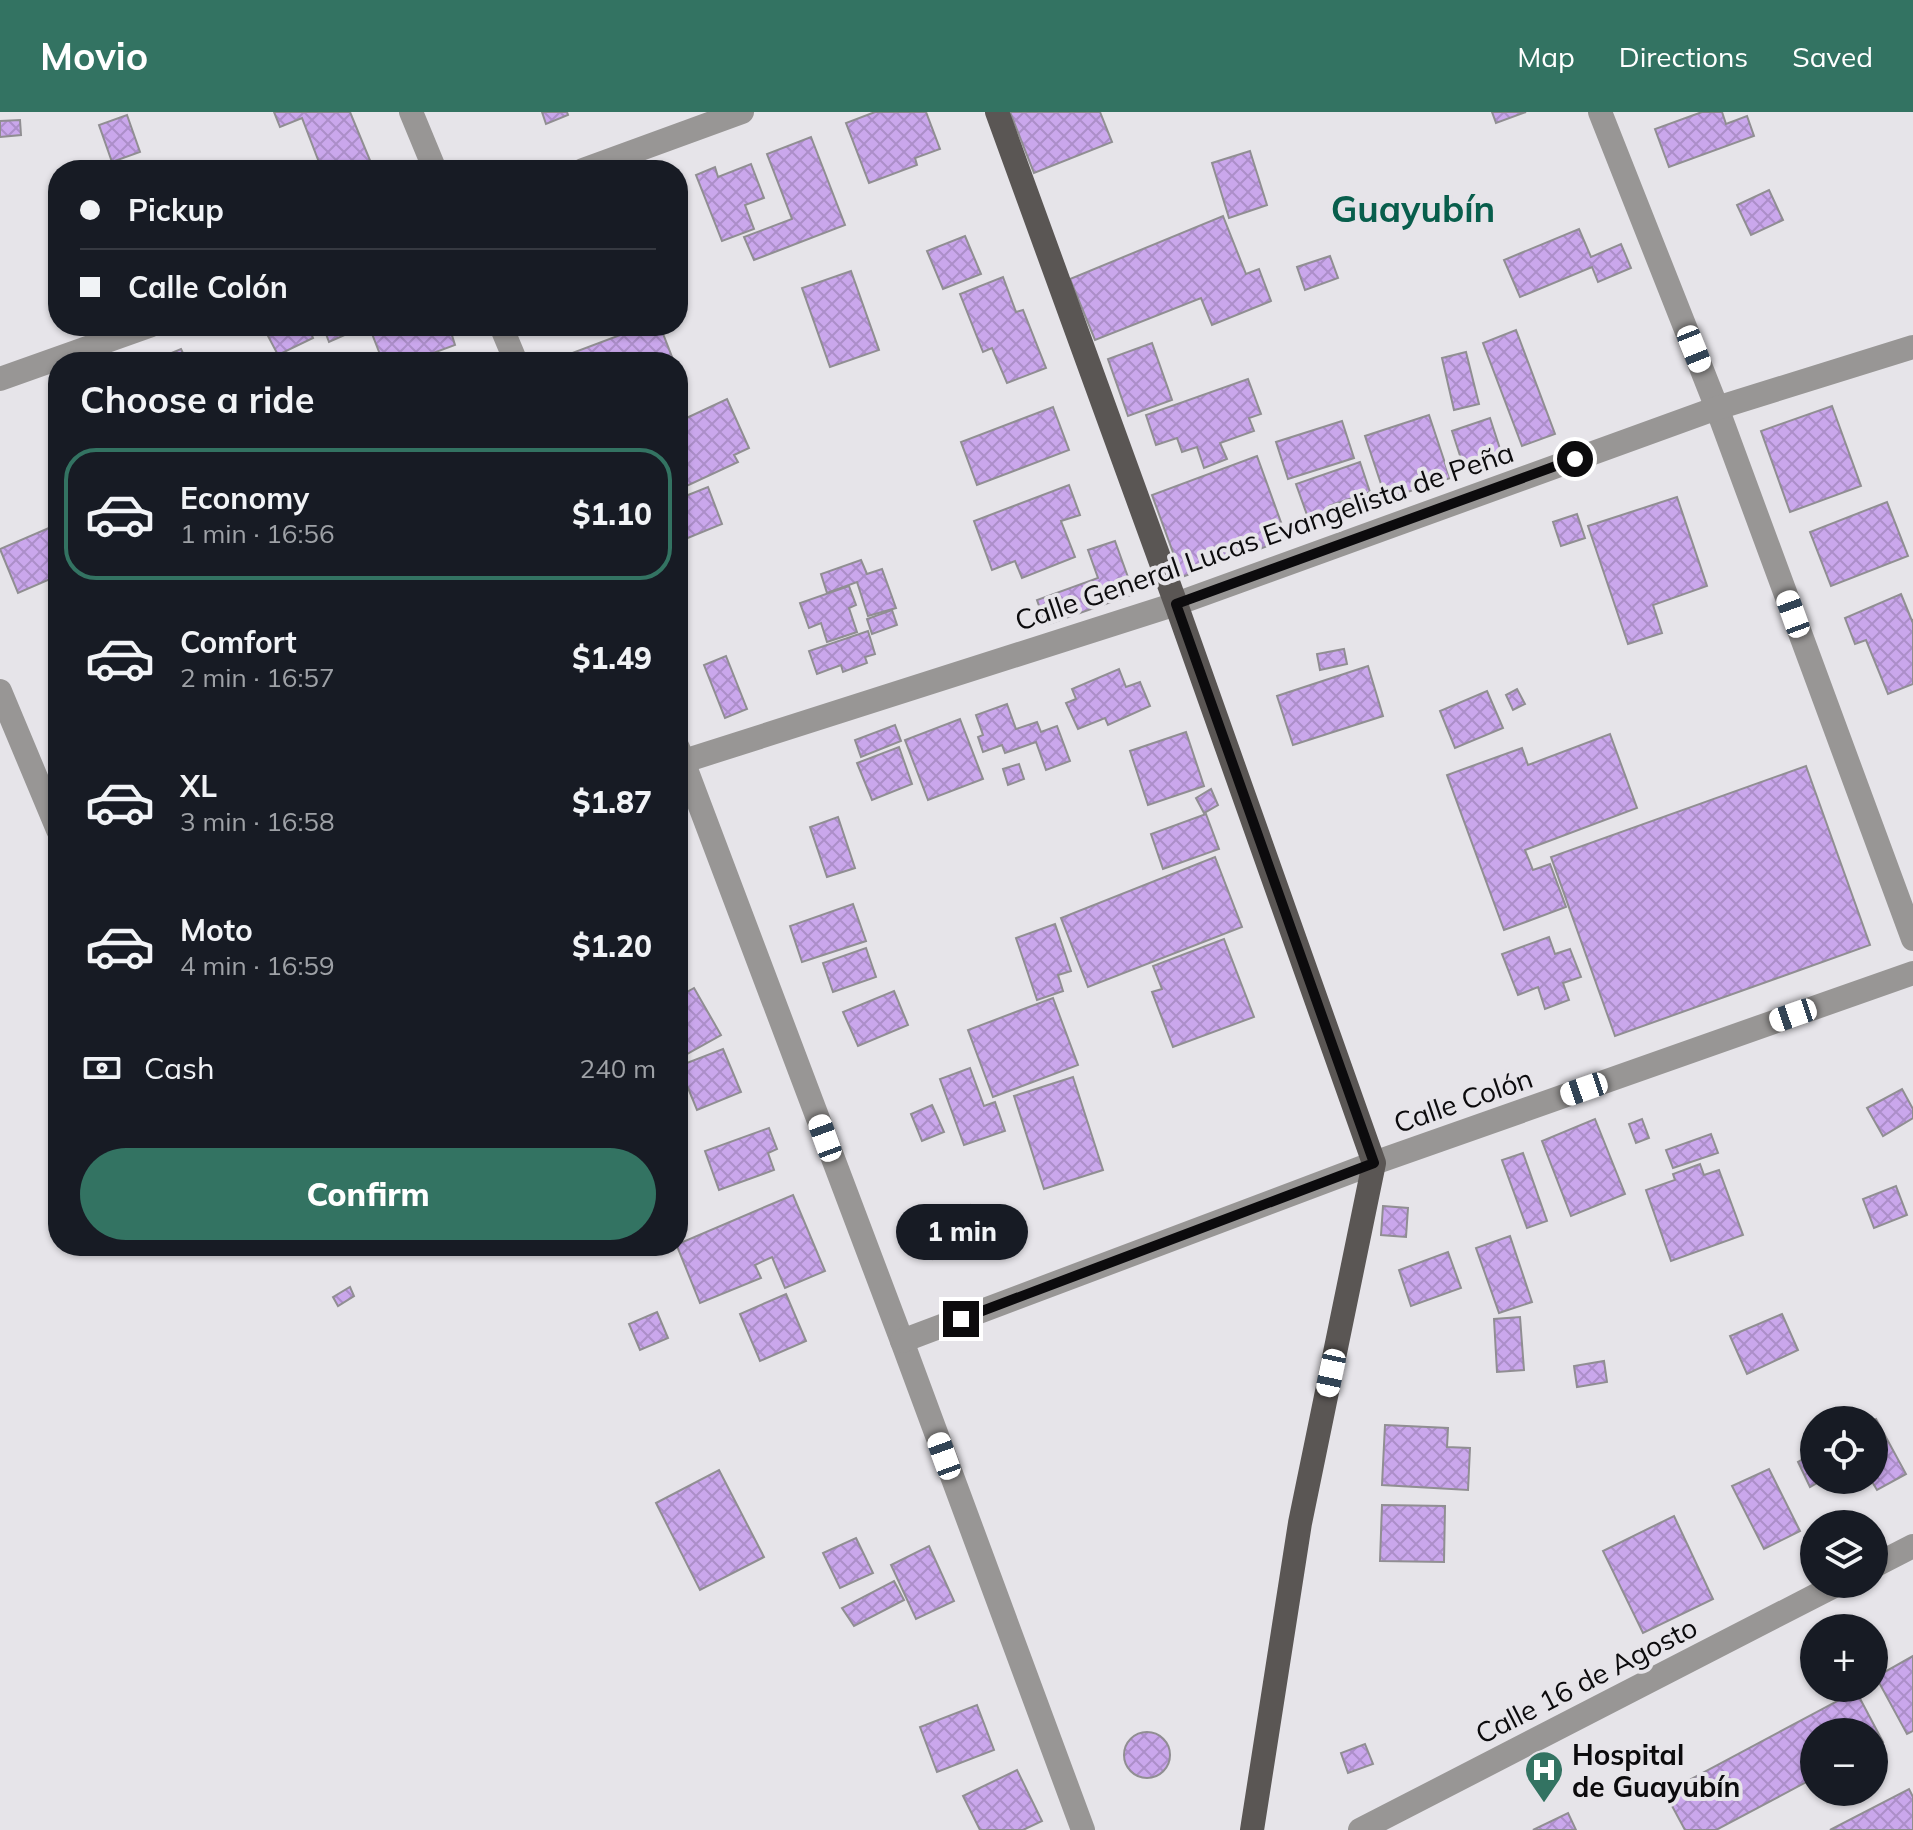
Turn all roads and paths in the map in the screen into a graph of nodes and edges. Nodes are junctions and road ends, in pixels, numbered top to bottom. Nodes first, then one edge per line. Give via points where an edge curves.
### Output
1 (411, 112) edge
2 (742, 112) edge
3 (997, 112) edge
4 (1600, 112) edge
5 (431, 160) edge
6 (610, 160) edge
7 (121, 336) edge
8 (1913, 347) edge
9 (76, 352) edge
10 (48, 362) edge
11 (0, 379) edge
12 (1717, 408) junction
13 (1176, 604) junction
14 (0, 691) edge
15 (688, 755) edge
16 (688, 778) edge
17 (48, 806) edge
18 (1913, 939) edge
19 (1913, 973) edge
20 (1374, 1163) junction
21 (902, 1341) junction
22 (1913, 1546) edge
23 (1888, 1559) edge
24 (1811, 1598) edge
25 (1083, 1830) edge
26 (1252, 1830) edge
27 (1360, 1830) edge

1 - 5 street
2 - 6 street
3 - 13 main road
4 - 12 street
7 - 9 street
8 - 12 street, Calle General Lucas Evangelista de Peña
10 - 11 street
12 - 13 street, Calle General Lucas Evangelista de Peña
12 - 18 street
13 - 15 street, Calle General Lucas Evangelista de Peña
13 - 20 main road
14 - 17 street
16 - 21 street
19 - 20 street, Calle Colón
20 - 21 street, Calle Colón
20 - 26 main road via 1300,1523
21 - 25 street
22 - 23 street
24 - 27 street, Calle 16 de Agosto

